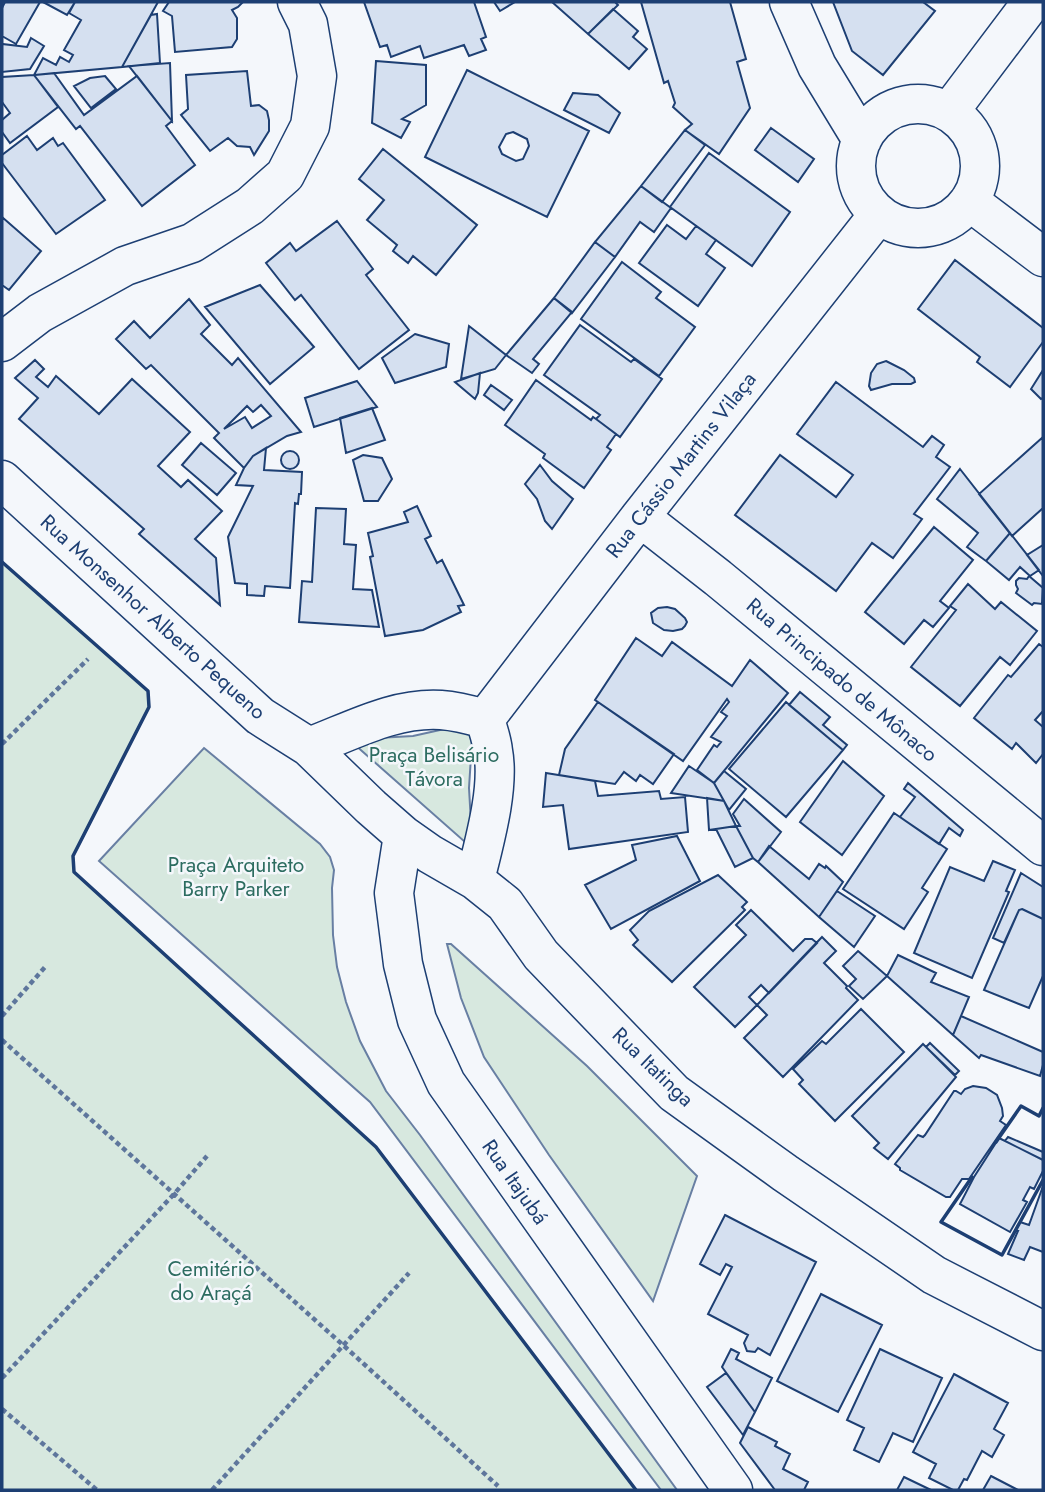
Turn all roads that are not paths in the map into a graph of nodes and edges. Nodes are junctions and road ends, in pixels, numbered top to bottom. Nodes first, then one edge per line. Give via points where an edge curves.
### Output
1 (297, 2) edge
2 (789, 2) edge
3 (1032, 2) edge
4 (949, 112) junction
5 (862, 140) junction
6 (969, 201) junction
7 (879, 214) junction
8 (1043, 257) edge
9 (2, 342) edge
10 (2, 480) edge
11 (639, 517) junction
12 (485, 719) junction
13 (309, 747) junction
14 (403, 835) junction
15 (1043, 846) edge
16 (475, 880) junction
17 (1043, 1331) edge
18 (733, 1490) edge

1 - 9 street via 308,24 317,76 310,126 285,175 250,206 192,243 125,265 40,313
2 - 5 street via 817,66
3 - 4 street
4 - 5 street via 913,104 892,109 873,122
4 - 6 street via 968,129 980,161 979,179
5 - 7 street via 856,167 862,193
6 - 7 street via 947,220 930,227 912,228
6 - 8 street
7 - 11 street, Rua Cássio Martins Vilaça
10 - 13 street, Rua Monsenhor Alberto Pequeno via 260,716
11 - 12 street, Rua Cássio Martins Vilaça
11 - 15 street, Rua Principado de Mônaco
12 - 13 street via 424,710 362,725
12 - 16 street via 494,752 494,781
13 - 14 street, Rua Itatinga
14 - 16 street, Rua Itatinga
14 - 18 street, Rua Itajubá via 394,892 403,964 417,1020 446,1083
16 - 17 street, Rua Itatinga via 505,904 541,955 674,1093 934,1275

